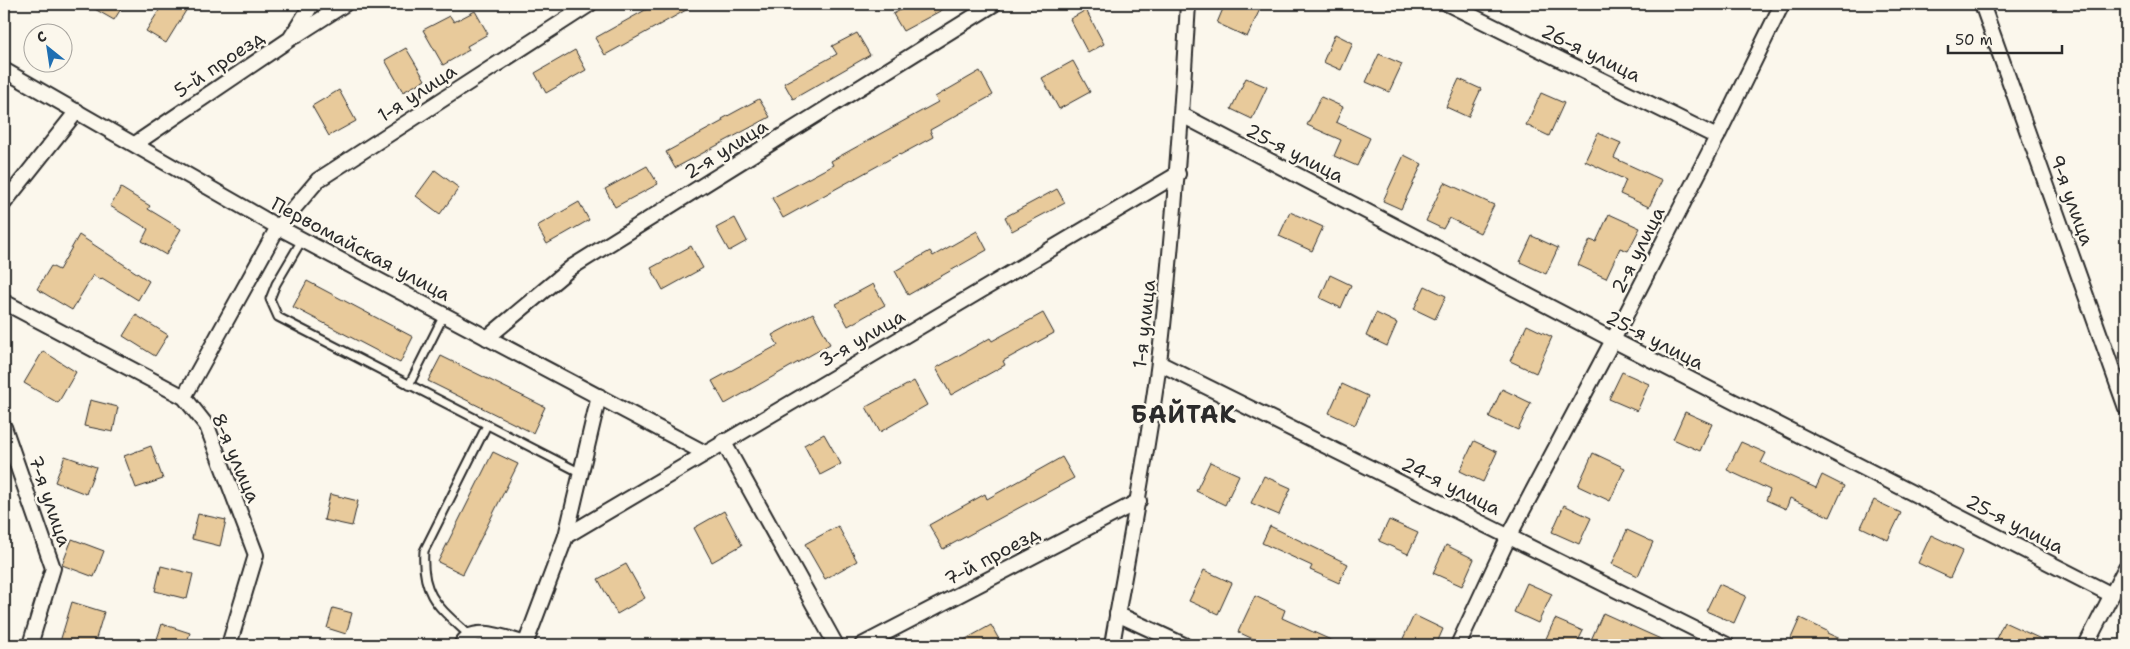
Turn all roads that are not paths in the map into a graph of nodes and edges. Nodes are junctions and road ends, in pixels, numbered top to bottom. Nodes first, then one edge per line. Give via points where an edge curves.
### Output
1 (312, 4) edge
2 (345, 4) edge
3 (590, 4) edge
4 (994, 4) edge
5 (1188, 4) edge
6 (1448, 4) edge
7 (1782, 4) edge
8 (1982, 4) edge
9 (290, 39) junction
10 (4, 70) edge
11 (77, 111) junction
12 (1182, 115) junction
13 (1717, 137) junction
14 (135, 144) junction
15 (1178, 174) junction
16 (5, 200) edge
17 (278, 227) junction
18 (302, 240) junction
19 (4, 302) edge
20 (444, 315) junction
21 (487, 338) junction
22 (1613, 340) junction
23 (1159, 362) junction
24 (409, 385) junction
25 (599, 396) junction
26 (184, 397) junction
27 (2126, 408) edge
28 (487, 425) junction
29 (4, 427) edge
30 (723, 442) junction
31 (705, 453) junction
32 (580, 473) junction
33 (1139, 501) junction
34 (566, 536) junction
35 (1509, 536) junction
36 (2126, 567) edge
37 (2112, 595) junction
38 (1118, 614) junction
39 (465, 640) edge
40 (30, 645) edge
41 (229, 645) edge
42 (526, 645) edge
43 (836, 645) edge
44 (862, 645) edge
45 (1112, 645) edge
46 (1184, 645) edge
47 (1458, 645) edge
48 (1727, 645) edge
49 (2086, 645) edge

1 - 9 street, 5-й проезд
2 - 9 street
3 - 17 street, 1-я улица via 318,180
4 - 21 street, 2-я улица via 572,267
5 - 12 street, 1-я улица
6 - 13 street, 26-я улица
7 - 13 street, 2-я улица
8 - 27 street, 9-я улица
9 - 14 street, 5-й проезд
10 - 11 street, Первомайская улица
11 - 14 street, Первомайская улица
11 - 16 street
12 - 15 street, 1-я улица
12 - 22 street, 25-я улица
13 - 22 street, 2-я улица
14 - 17 street, Первомайская улица
15 - 23 street, 1-я улица
15 - 30 street, 3-я улица
17 - 18 street, Первомайская улица
17 - 26 street, 1-я улица
18 - 20 street, Первомайская улица
18 - 24 lane via 270,299 278,317
19 - 26 street, 8-я улица
20 - 21 street, Первомайская улица
20 - 24 lane
21 - 25 street, Первомайская улица
22 - 35 street, 2-я улица
22 - 37 street, 25-я улица
23 - 33 street, 1-я улица
23 - 35 street, 24-я улица
24 - 28 lane
25 - 31 street, Первомайская улица
25 - 32 street
26 - 41 street, 8-я улица via 207,426 256,555
28 - 32 lane
28 - 39 lane via 424,551 427,588
29 - 40 street, 7-я улица via 53,568
30 - 31 street, 3-я улица
30 - 43 street
31 - 34 street, 3-я улица
32 - 34 street
33 - 38 street, 1-я улица
33 - 44 street, 7-й проезд
34 - 42 street
35 - 47 street, 2-я улица
35 - 48 street, 24-я улица
36 - 37 street
37 - 49 street
38 - 45 street, 1-я улица
38 - 46 street
39 - 42 street via 481,633

